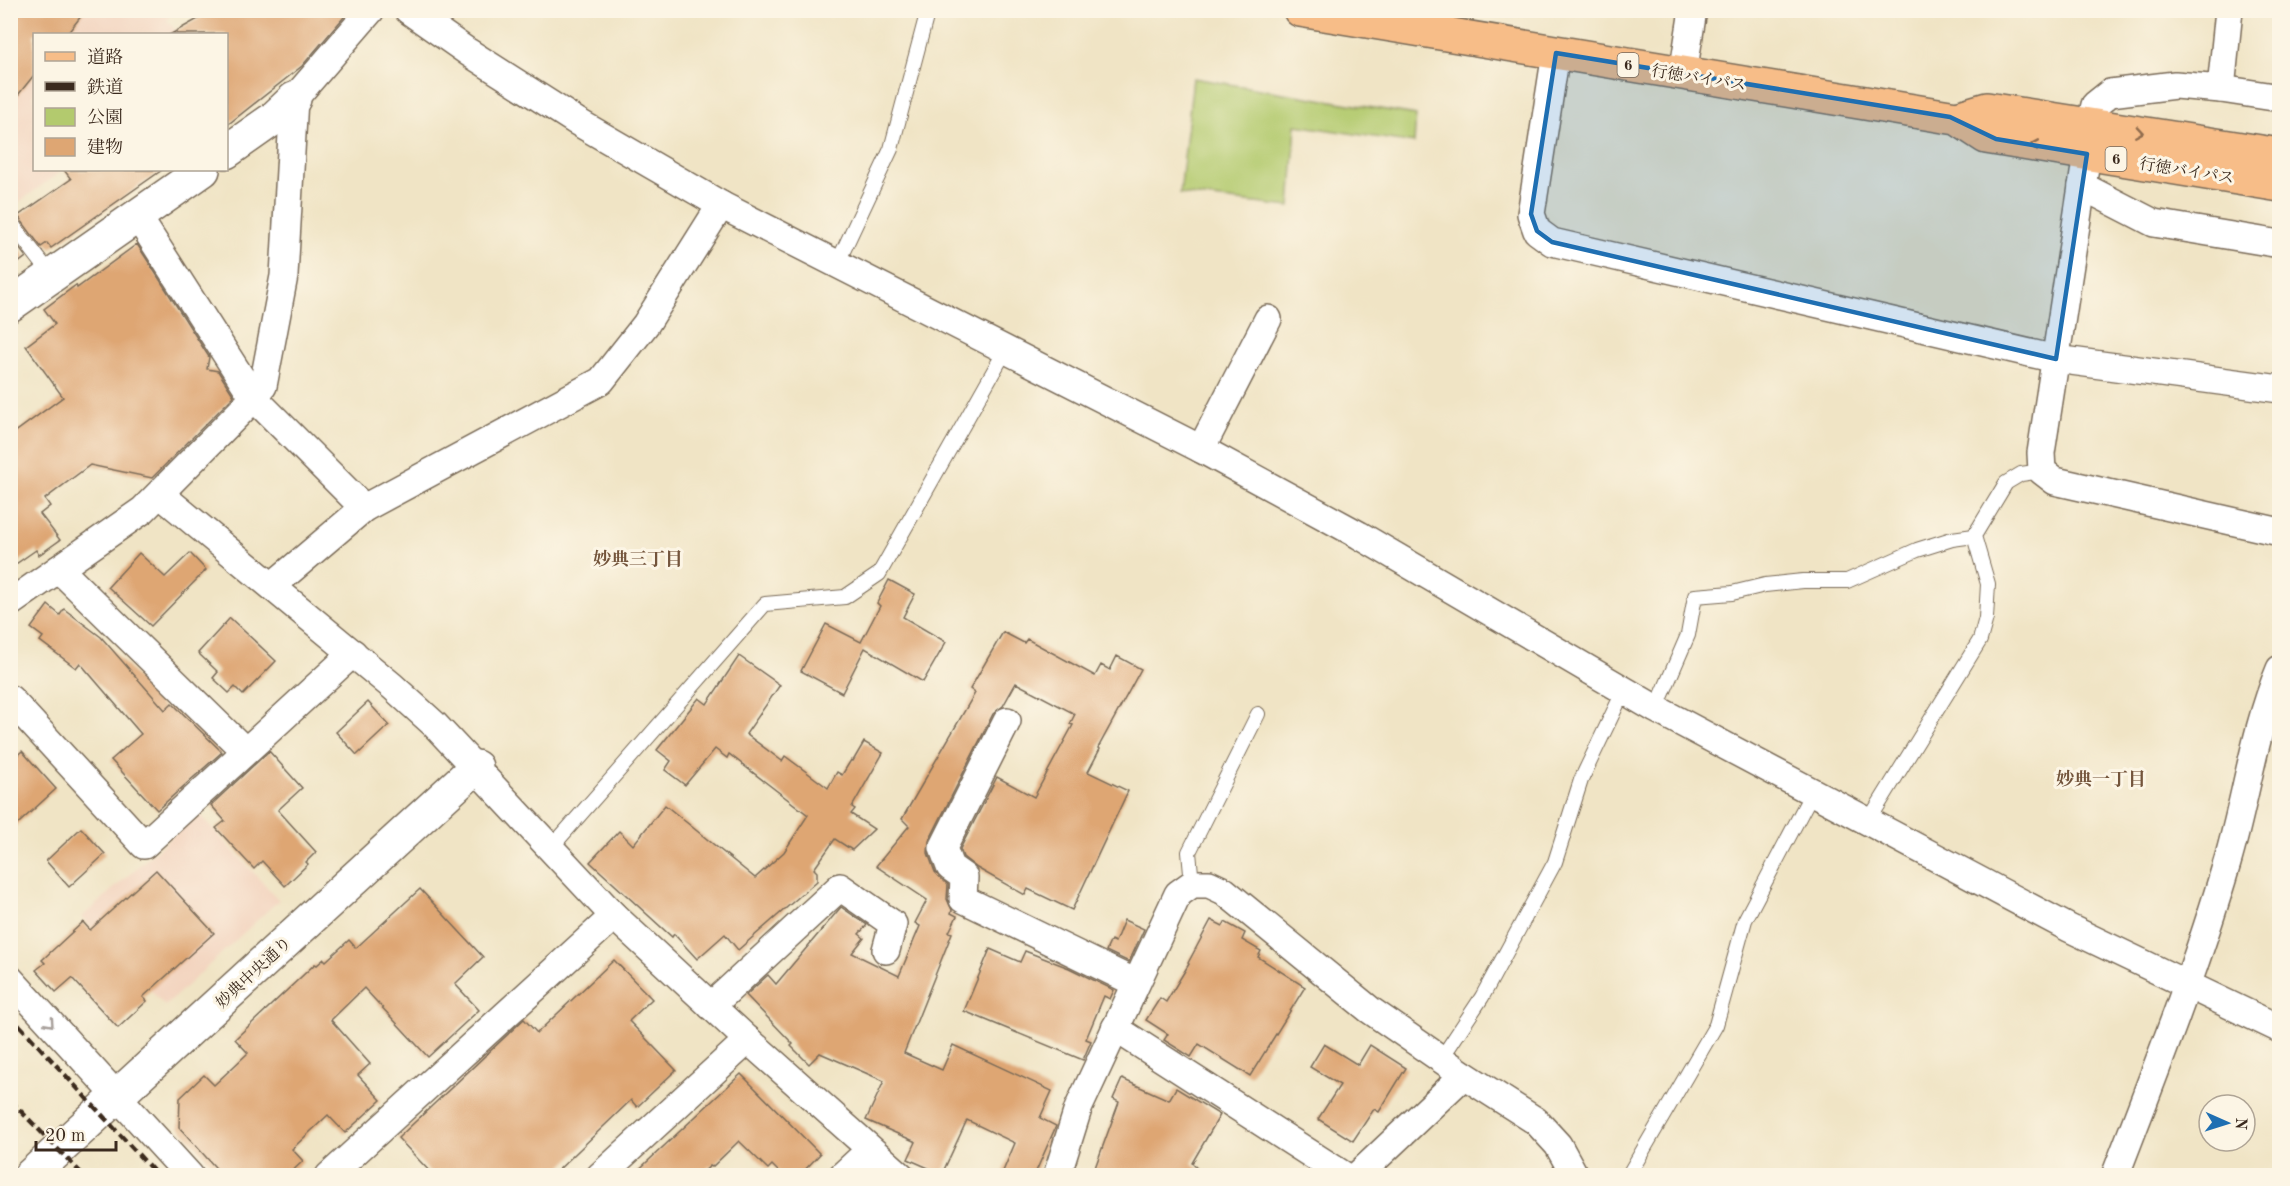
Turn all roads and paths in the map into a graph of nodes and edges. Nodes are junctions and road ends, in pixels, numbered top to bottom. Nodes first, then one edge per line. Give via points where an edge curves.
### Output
1 (371, 10) edge
2 (408, 10) edge
3 (928, 10) edge
4 (1300, 10) edge
5 (1693, 10) edge
6 (2229, 10) edge
7 (1556, 53) junction
8 (1683, 74) junction
9 (2221, 89) junction
10 (2280, 98) edge
11 (294, 99) junction
12 (2088, 139) junction
13 (228, 151) edge
14 (2280, 155) edge
15 (202, 171) edge
16 (2280, 185) edge
17 (2082, 186) junction
18 (721, 205) junction
19 (138, 217) junction
20 (10, 221) edge
21 (2280, 244) edge
22 (837, 264) junction
23 (52, 276) junction
24 (10, 305) edge
25 (1268, 319) dead end
26 (1005, 351) junction
27 (2056, 359) junction
28 (2280, 389) edge
29 (254, 399) junction
30 (1201, 449) junction
31 (2042, 471) junction
32 (159, 494) junction
33 (364, 508) junction
34 (2280, 532) edge
35 (1974, 536) junction
36 (59, 569) junction
37 (272, 586) junction
38 (10, 603) edge
39 (353, 653) junction
40 (2280, 669) edge
41 (1624, 690) junction
42 (10, 699) edge
43 (1656, 709) junction
44 (1258, 714) dead end
45 (1007, 721) dead end
46 (2271, 722) edge
47 (245, 751) junction
48 (476, 767) junction
49 (1813, 791) junction
50 (1869, 820) junction
51 (550, 849) junction
52 (1192, 884) junction
53 (614, 916) junction
54 (886, 950) dead end
55 (10, 979) edge
56 (1136, 983) junction
57 (2188, 987) junction
58 (711, 1006) junction
59 (1115, 1028) junction
60 (2280, 1029) edge
61 (748, 1040) junction
62 (1441, 1059) junction
63 (1464, 1075) junction
64 (117, 1096) junction
65 (870, 1150) junction
66 (30, 1176) edge
67 (190, 1176) edge
68 (329, 1176) edge
69 (600, 1176) edge
70 (842, 1176) edge
71 (901, 1176) edge
72 (1057, 1176) edge
73 (1345, 1176) edge
74 (1357, 1176) edge
75 (1575, 1176) edge
76 (1628, 1176) edge
77 (2115, 1176) edge

1 - 11 street
2 - 18 street via 576,121
3 - 22 lane via 891,149
4 - 7 main road, 行徳バイパス / 6
5 - 8 street
6 - 9 street
7 - 8 main road, 行徳バイパス / 6
7 - 27 street via 1531,214 1537,231 1552,242
8 - 12 main road, 行徳バイパス / 6 via 1957,118 1987,109
9 - 10 street
9 - 12 street via 2175,85 2110,93 2095,105
11 - 13 street
11 - 29 street via 284,276 267,370
12 -> 14 main road, 行徳バイパス / 6
12 - 16 main road, 行徳バイパス / 6
12 - 17 street
15 - 19 street
17 - 21 street via 2154,223
17 - 27 street
18 - 22 street
18 - 33 street via 646,324 601,381
19 - 23 street
19 - 29 street
20 - 23 lane
22 - 26 street
23 - 24 street
25 - 30 street
26 - 30 street
26 - 51 lane via 879,573 845,597 765,604
27 - 28 street
27 - 31 street via 2041,453
29 - 32 street
29 - 33 street
30 - 41 street via 1359,535
31 - 34 street via 2055,481
31 - 35 lane via 2022,474 2006,483
32 - 36 street via 143,510
32 - 37 street
33 - 37 street
35 - 43 lane via 1917,550 1847,581 1784,583 1695,596 1688,635
35 - 50 lane via 1988,584 1980,640
36 - 38 street
36 - 47 street
37 - 39 street
39 - 47 street
39 - 48 street
40 - 46 street
41 - 43 street
41 - 62 lane via 1581,780 1554,862 1482,997
42 - 47 street via 144,845
43 - 49 street
44 - 52 lane via 1189,852
45 - 56 street via 944,848 950,867 964,877 963,898
46 - 57 street
48 - 51 street
48 - 64 street, 妙典中央通り
49 - 50 street
49 - 76 lane via 1745,920 1716,1025
50 - 57 street
51 - 53 street
52 - 56 street via 1178,894
52 - 62 street via 1209,884 1224,891 1370,1010
53 - 58 street
53 - 68 street
54 - 58 street via 892,924 840,887
55 -> 64 street
56 - 59 street
57 - 60 street
57 - 77 street
58 - 61 street
59 - 72 street via 1078,1109
59 - 73 street
61 - 65 street
61 - 69 street
62 - 63 street
63 - 74 street
63 - 75 street via 1536,1121 1558,1145
64 - 66 street, 妙典中央通り
64 - 67 street
65 - 70 street
65 - 71 street

